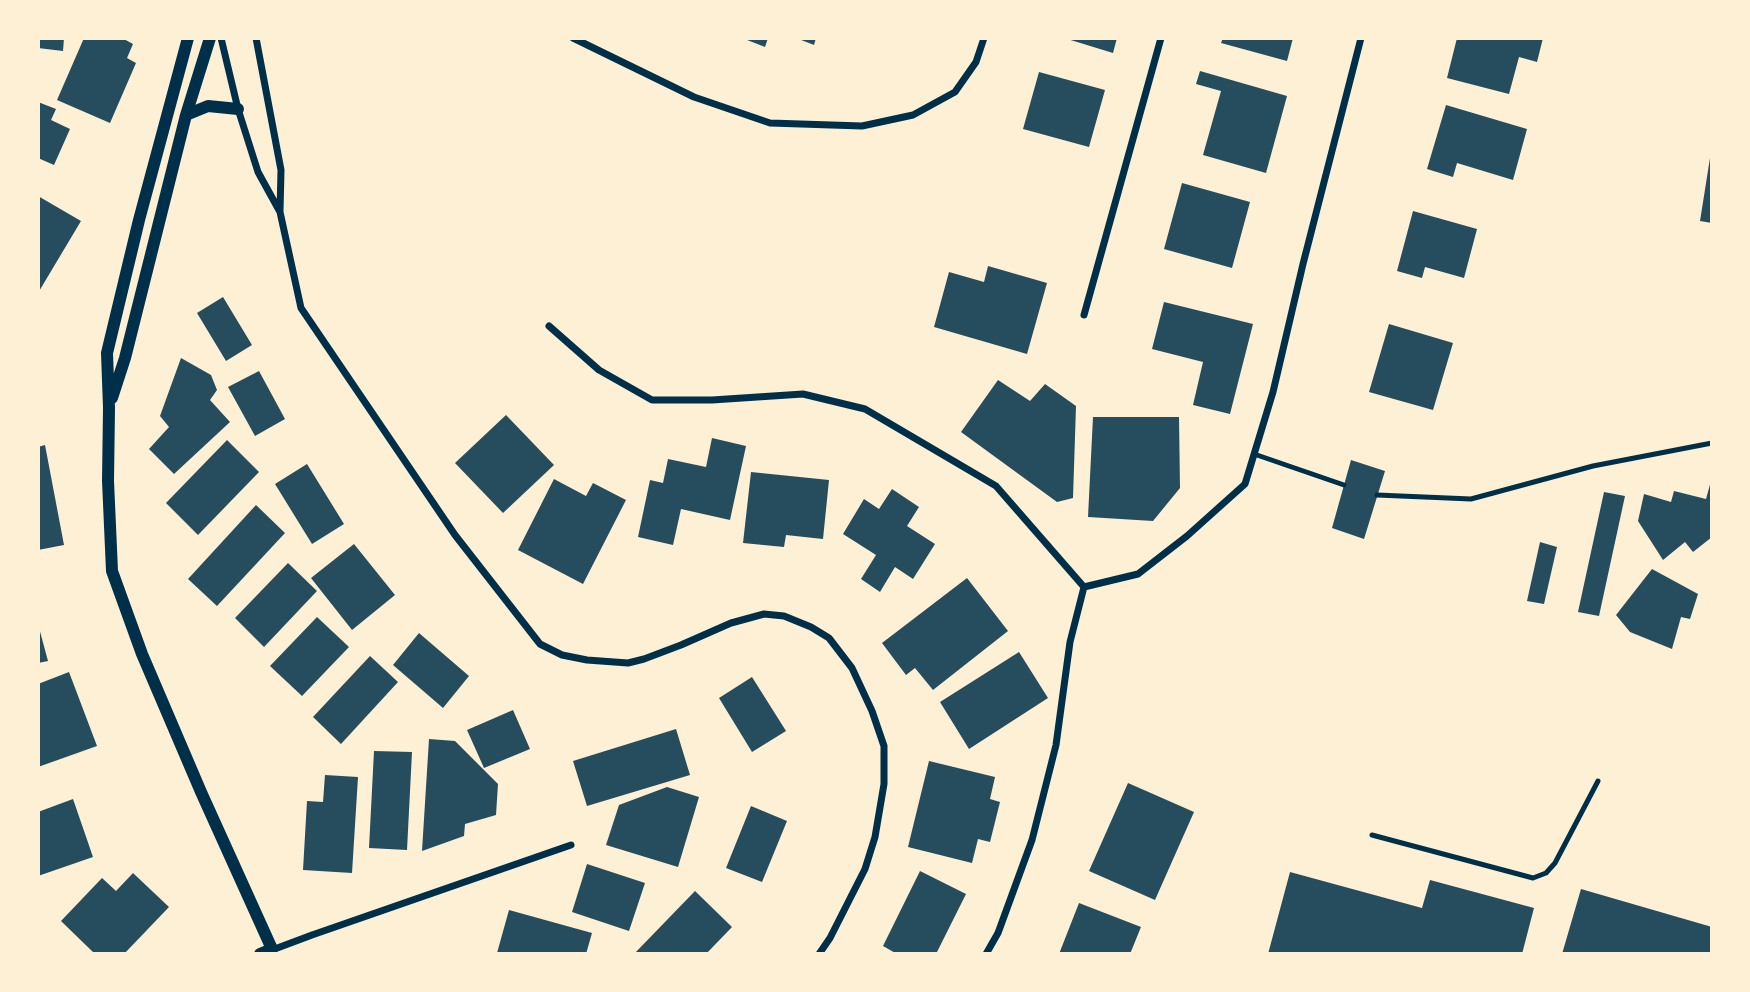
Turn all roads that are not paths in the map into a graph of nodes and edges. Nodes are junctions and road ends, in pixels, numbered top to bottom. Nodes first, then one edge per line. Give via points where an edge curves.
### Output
1 (188, 38) edge
2 (210, 38) edge
3 (221, 38) edge
4 (256, 38) edge
5 (573, 38) edge
6 (984, 38) edge
7 (1161, 38) edge
8 (1361, 38) edge
9 (239, 109) junction
10 (186, 115) junction
11 (280, 212) junction
12 (1084, 315) dead end
13 (549, 326) dead end
14 (109, 408) junction
15 (1712, 443) edge
16 (1254, 454) junction
17 (1344, 485) dead end
18 (1377, 495) dead end
19 (1084, 587) junction
20 (1598, 781) dead end
21 (1372, 835) dead end
22 (571, 845) dead end
23 (269, 952) edge
24 (819, 954) edge
25 (986, 954) edge

1 - 14 street via 107,353
2 - 10 street
3 - 9 street
4 - 11 street via 281,170
5 - 6 street via 694,97 770,123 862,126 914,115 955,92 976,62
7 - 12 street
8 - 16 street
9 - 10 street via 208,106
9 - 11 street via 258,172
10 - 14 street
11 - 24 street via 301,308 455,535 540,644 562,655 628,663 731,622 764,614 811,627 828,638 852,668 884,746 884,784 865,869
13 - 19 street via 599,370 652,400 803,394 865,409 996,486
14 - 23 street via 112,571 147,667
15 - 18 lane via 1593,466 1471,499
16 - 17 lane
16 - 19 street via 1245,484 1187,536 1138,574
19 - 25 street via 1070,642 1056,745 1032,841
20 - 21 lane via 1555,863 1533,878
22 - 23 street

